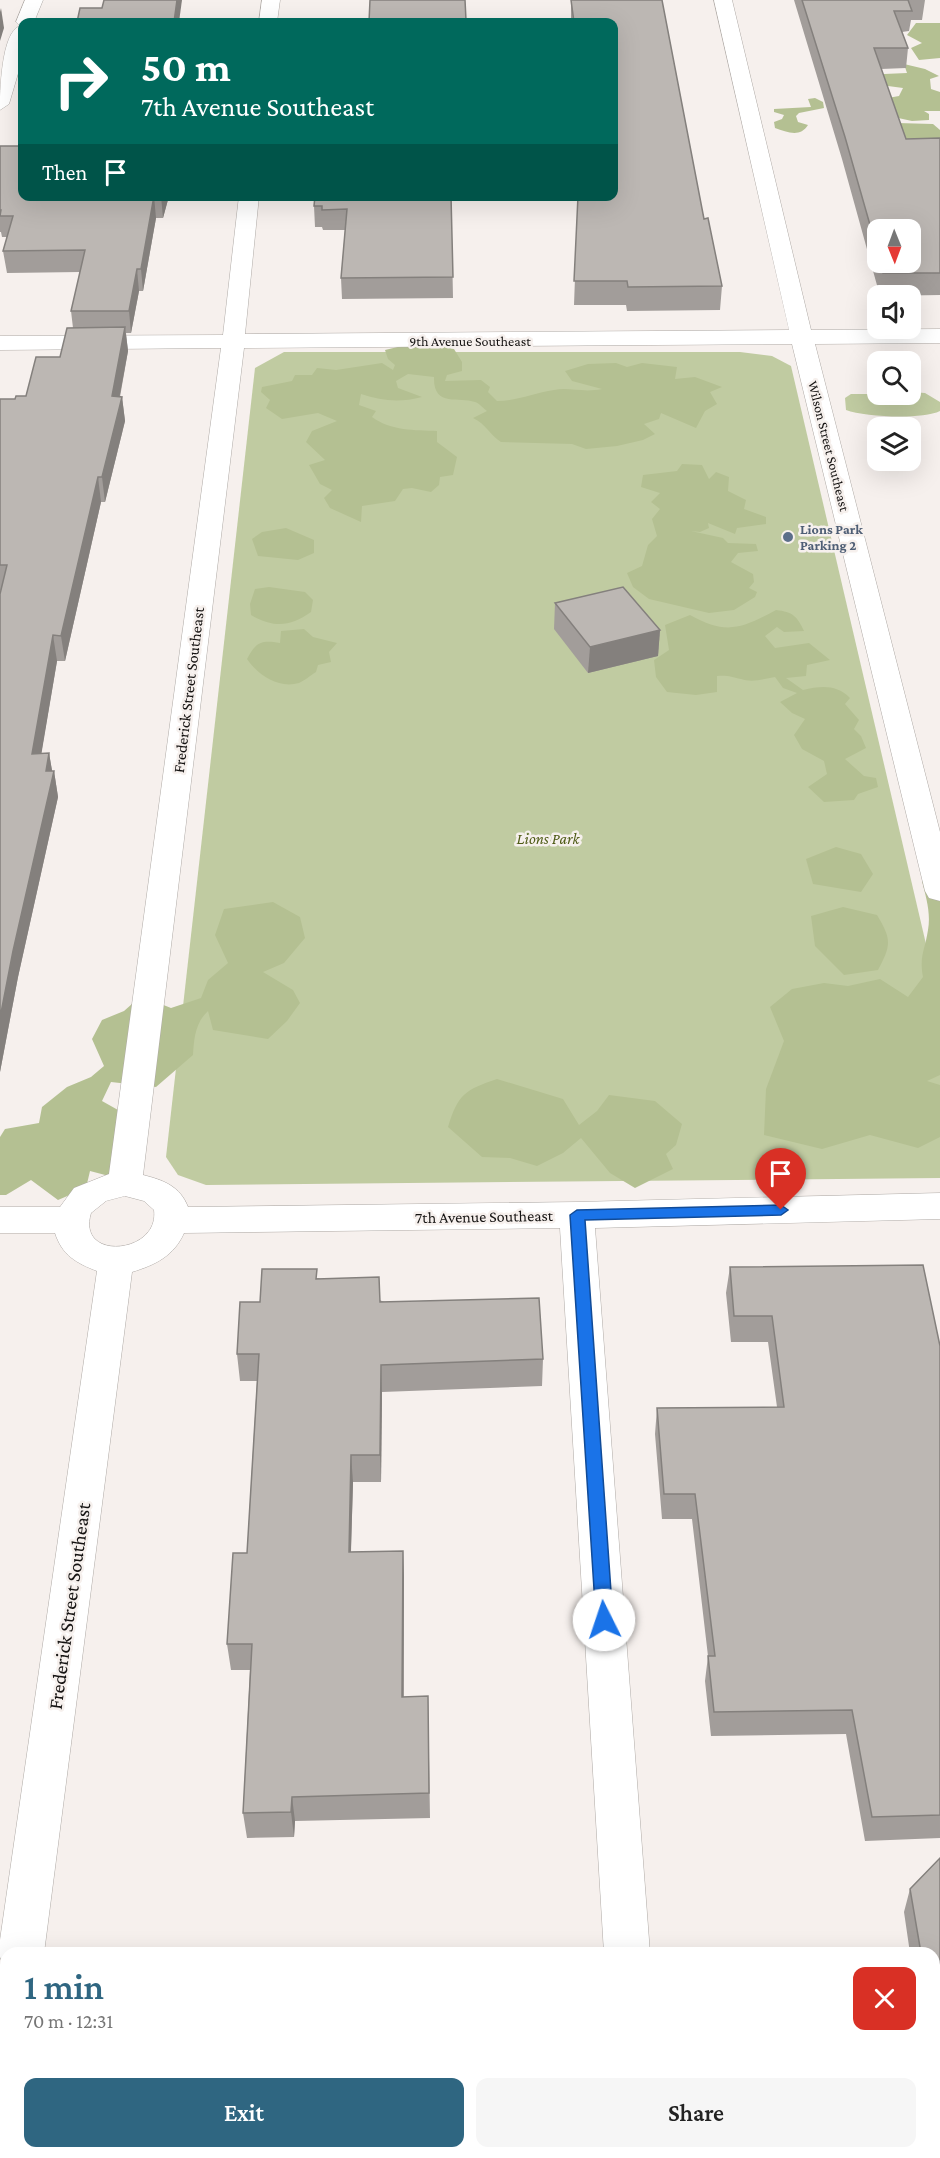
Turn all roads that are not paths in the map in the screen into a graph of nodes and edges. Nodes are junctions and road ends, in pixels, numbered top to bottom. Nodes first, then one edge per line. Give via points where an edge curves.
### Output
1 (34, 0) edge
2 (271, 0) edge
3 (723, 0) edge
4 (27, 18) edge
5 (269, 18) edge
6 (18, 44) edge
7 (0, 104) edge
8 (248, 201) edge
9 (940, 336) edge
10 (802, 338) junction
11 (233, 343) junction
12 (0, 344) edge
13 (940, 891) edge
14 (125, 1183) junction
15 (940, 1206) edge
16 (577, 1215) junction
17 (0, 1220) edge
18 (72, 1220) junction
19 (172, 1220) junction
20 (116, 1260) junction
21 (22, 1947) edge
22 (627, 1947) edge

1 - 4 street
2 - 5 street
3 - 10 street, Wilson Street Southeast
6 - 7 street
8 - 11 street, Frederick Street Southeast
9 - 10 street, 9th Avenue Southeast
10 - 11 street, 9th Avenue Southeast
10 - 13 street, Wilson Street Southeast
11 - 12 street, 9th Avenue Southeast
11 - 14 street, Frederick Street Southeast
14 - 18 street via 93,1193 80,1203
14 - 19 street via 157,1191 167,1201
15 - 16 street, 7th Avenue Southeast
16 - 19 street, 7th Avenue Southeast
16 - 22 street
17 - 18 street
18 - 20 street via 73,1238 80,1248 92,1256
19 - 20 street via 166,1238 155,1249
20 - 21 street, Frederick Street Southeast

